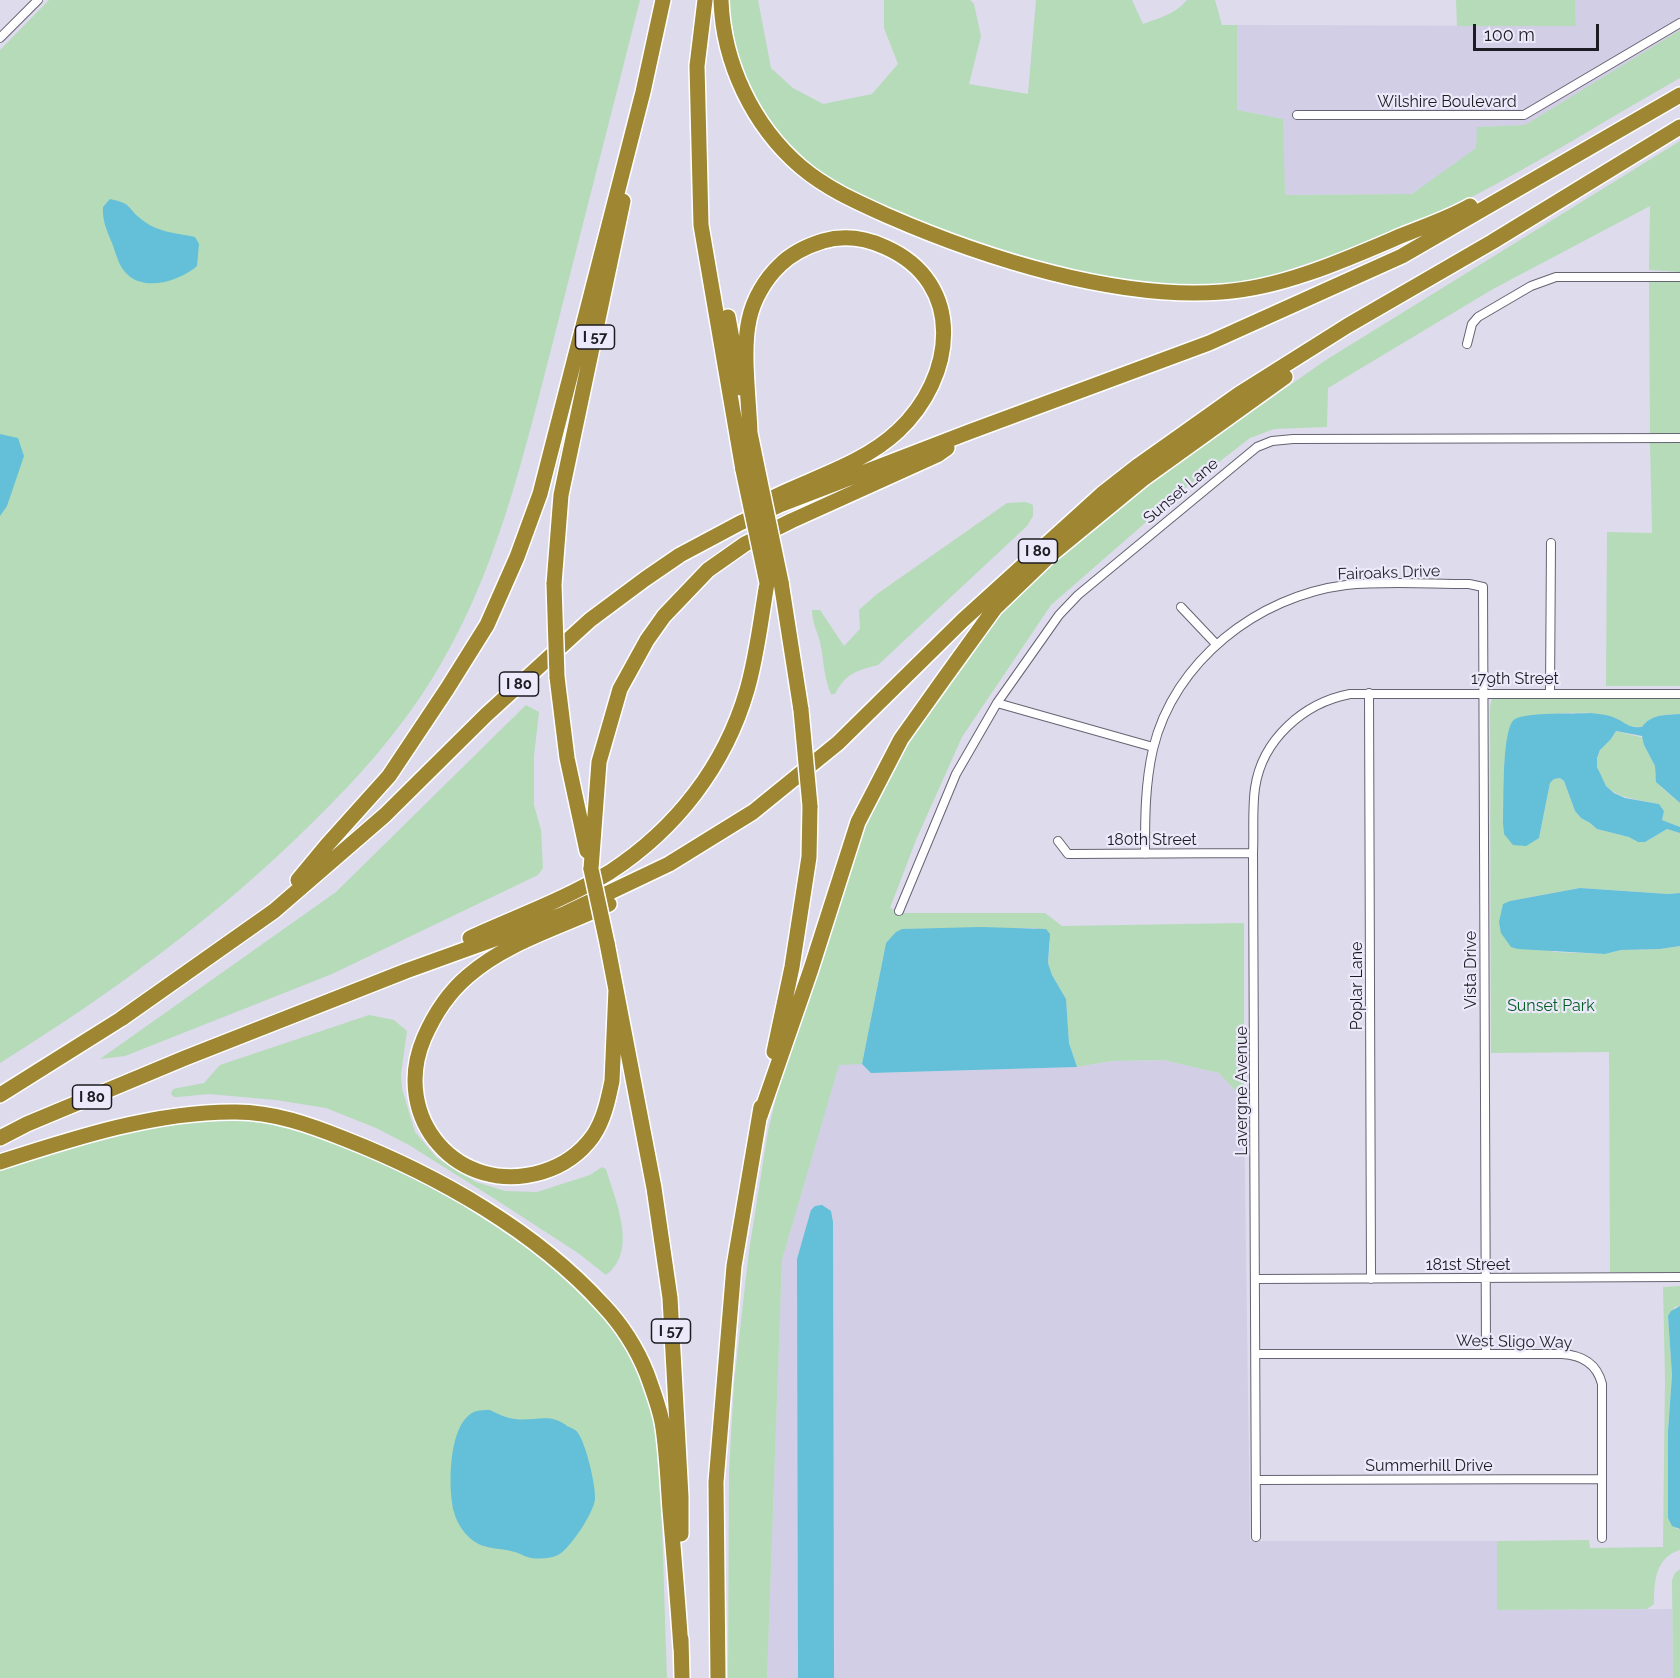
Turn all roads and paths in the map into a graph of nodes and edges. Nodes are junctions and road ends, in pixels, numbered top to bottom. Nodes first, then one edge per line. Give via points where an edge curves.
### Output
1 (38, 0) edge
2 (663, 0) edge
3 (705, 0) edge
4 (721, 0) edge
5 (1680, 23) edge
6 (0, 38) edge
7 (643, 92) junction
8 (1680, 94) edge
9 (1297, 115) dead end
10 (1680, 127) edge
11 (1614, 132) junction
12 (699, 144) junction
13 (1680, 276) edge
14 (1347, 326) junction
15 (1467, 344) dead end
16 (969, 432) junction
17 (750, 433) junction
18 (1680, 438) edge
19 (750, 469) junction
20 (1551, 543) dead end
21 (680, 555) junction
22 (774, 582) junction
23 (1483, 587) joint
24 (1181, 608) dead end
25 (1216, 644) junction
26 (1369, 693) junction
27 (1484, 693) junction
28 (1550, 693) junction
29 (1350, 694) joint
30 (1680, 694) edge
31 (998, 703) junction
32 (1154, 747) junction
33 (588, 827) junction
34 (1058, 841) dead end
35 (1253, 853) junction
36 (1146, 854) junction
37 (669, 864) junction
38 (899, 910) dead end
39 (274, 911) junction
40 (406, 971) junction
41 (616, 989) junction
42 (0, 1095) edge
43 (759, 1116) junction
44 (0, 1138) edge
45 (0, 1162) edge
46 (1680, 1277) edge
47 (1257, 1279) junction
48 (1371, 1279) junction
49 (1486, 1279) junction
50 (1256, 1354) junction
51 (1486, 1354) junction
52 (1602, 1479) junction
53 (1256, 1480) junction
54 (1256, 1537) dead end
55 (1602, 1538) dead end
56 (681, 1649) junction
57 (682, 1678) edge
58 (718, 1678) edge

1 - 6 street
2 - 7 highway, I 57
3 - 12 highway via 698,66
4 - 11 highway via 728,48 744,93 777,144 813,177 850,199 953,242 1036,268 1135,289 1224,292 1276,283 1464,209
5 - 9 street, Wilshire Boulevard via 1524,115
7 - 33 highway, I 57, bridge via 561,495 555,584 557,677 567,758
7 - 39 highway via 540,494 496,606 389,776
8 - 11 highway, I 80
10 - 14 highway, I 80 via 1492,243
11 - 16 highway, I 80 via 1402,256 1209,343
12 - 17 highway
12 - 19 highway via 701,225
13 - 15 street via 1556,277 1530,286 1478,316
14 - 37 highway, I 80 via 1239,394 1102,494 963,620 838,743 753,812
14 - 43 highway via 1328,349 1210,429 1119,498 995,608 901,739 858,822 812,969
16 - 21 highway, I 80 via 782,504
16 - 33 highway via 937,455 745,544 708,570 688,590 646,640 620,689 599,762
17 - 19 highway
17 - 21 highway via 749,319 755,300 775,270 798,251 843,238 892,249 917,267 939,303 945,338 937,374 919,409 874,450 711,528
18 - 31 street, Sunset Lane via 1293,439 1265,443 1251,450 1078,595 1059,615
19 - 22 highway, bridge
20 - 28 street
21 - 39 highway, I 80 via 590,620 385,815
22 - 40 highway via 738,716 719,758 686,807 653,840 609,872 436,953
22 - 43 highway, bridge via 801,710 810,806 809,857 794,956
23 - 25 street, Fairoaks Drive via 1362,584 1317,591 1259,613
23 - 27 street, Vista Drive
24 - 25 street
25 - 32 street, Fairoaks Drive via 1183,684
26 - 27 street, 179th Street
26 - 29 street, 179th Street
26 - 48 street, Poplar Lane
27 - 28 street, 179th Street
27 - 49 street, Vista Drive
28 - 30 street, 179th Street
29 - 35 street, Lavergne Avenue via 1310,708 1285,728 1266,756 1255,788
31 - 32 street
31 - 38 street, Sunset Lane via 956,774
32 - 36 street, Fairoaks Drive via 1146,796
33 - 41 highway, I 57, bridge via 591,869
34 - 36 street, 180th Street via 1068,854
35 - 36 street, 180th Street
35 - 47 street, Lavergne Avenue
37 - 40 highway, I 80 via 564,914
37 - 41 highway via 625,897 495,956 467,977 445,1001 420,1046 415,1075 424,1122 443,1150 470,1168 509,1177 552,1169 572,1157 594,1134 609,1094
39 - 42 highway, I 80 via 121,1019
40 - 44 highway, I 80 via 185,1058
41 - 56 highway, I 57 via 654,1188 670,1298 681,1497
43 - 58 highway via 734,1266 716,1482
45 - 56 highway via 73,1139 197,1113 275,1116 314,1126 383,1154 448,1186 511,1226 566,1269 603,1305 624,1332 646,1373 663,1426
46 - 49 street, 181st Street
47 - 48 street, 181st Street
47 - 50 street, Lavergne Avenue
48 - 49 street, 181st Street
49 - 51 street, Vista Drive
50 - 51 street, West Sligo Way
50 - 53 street, Lavergne Avenue
51 - 52 street, West Sligo Way via 1570,1354 1590,1364 1602,1384
52 - 53 street, Summerhill Drive
52 - 55 street, West Sligo Way
53 - 54 street, Lavergne Avenue
56 - 57 highway, I 57

